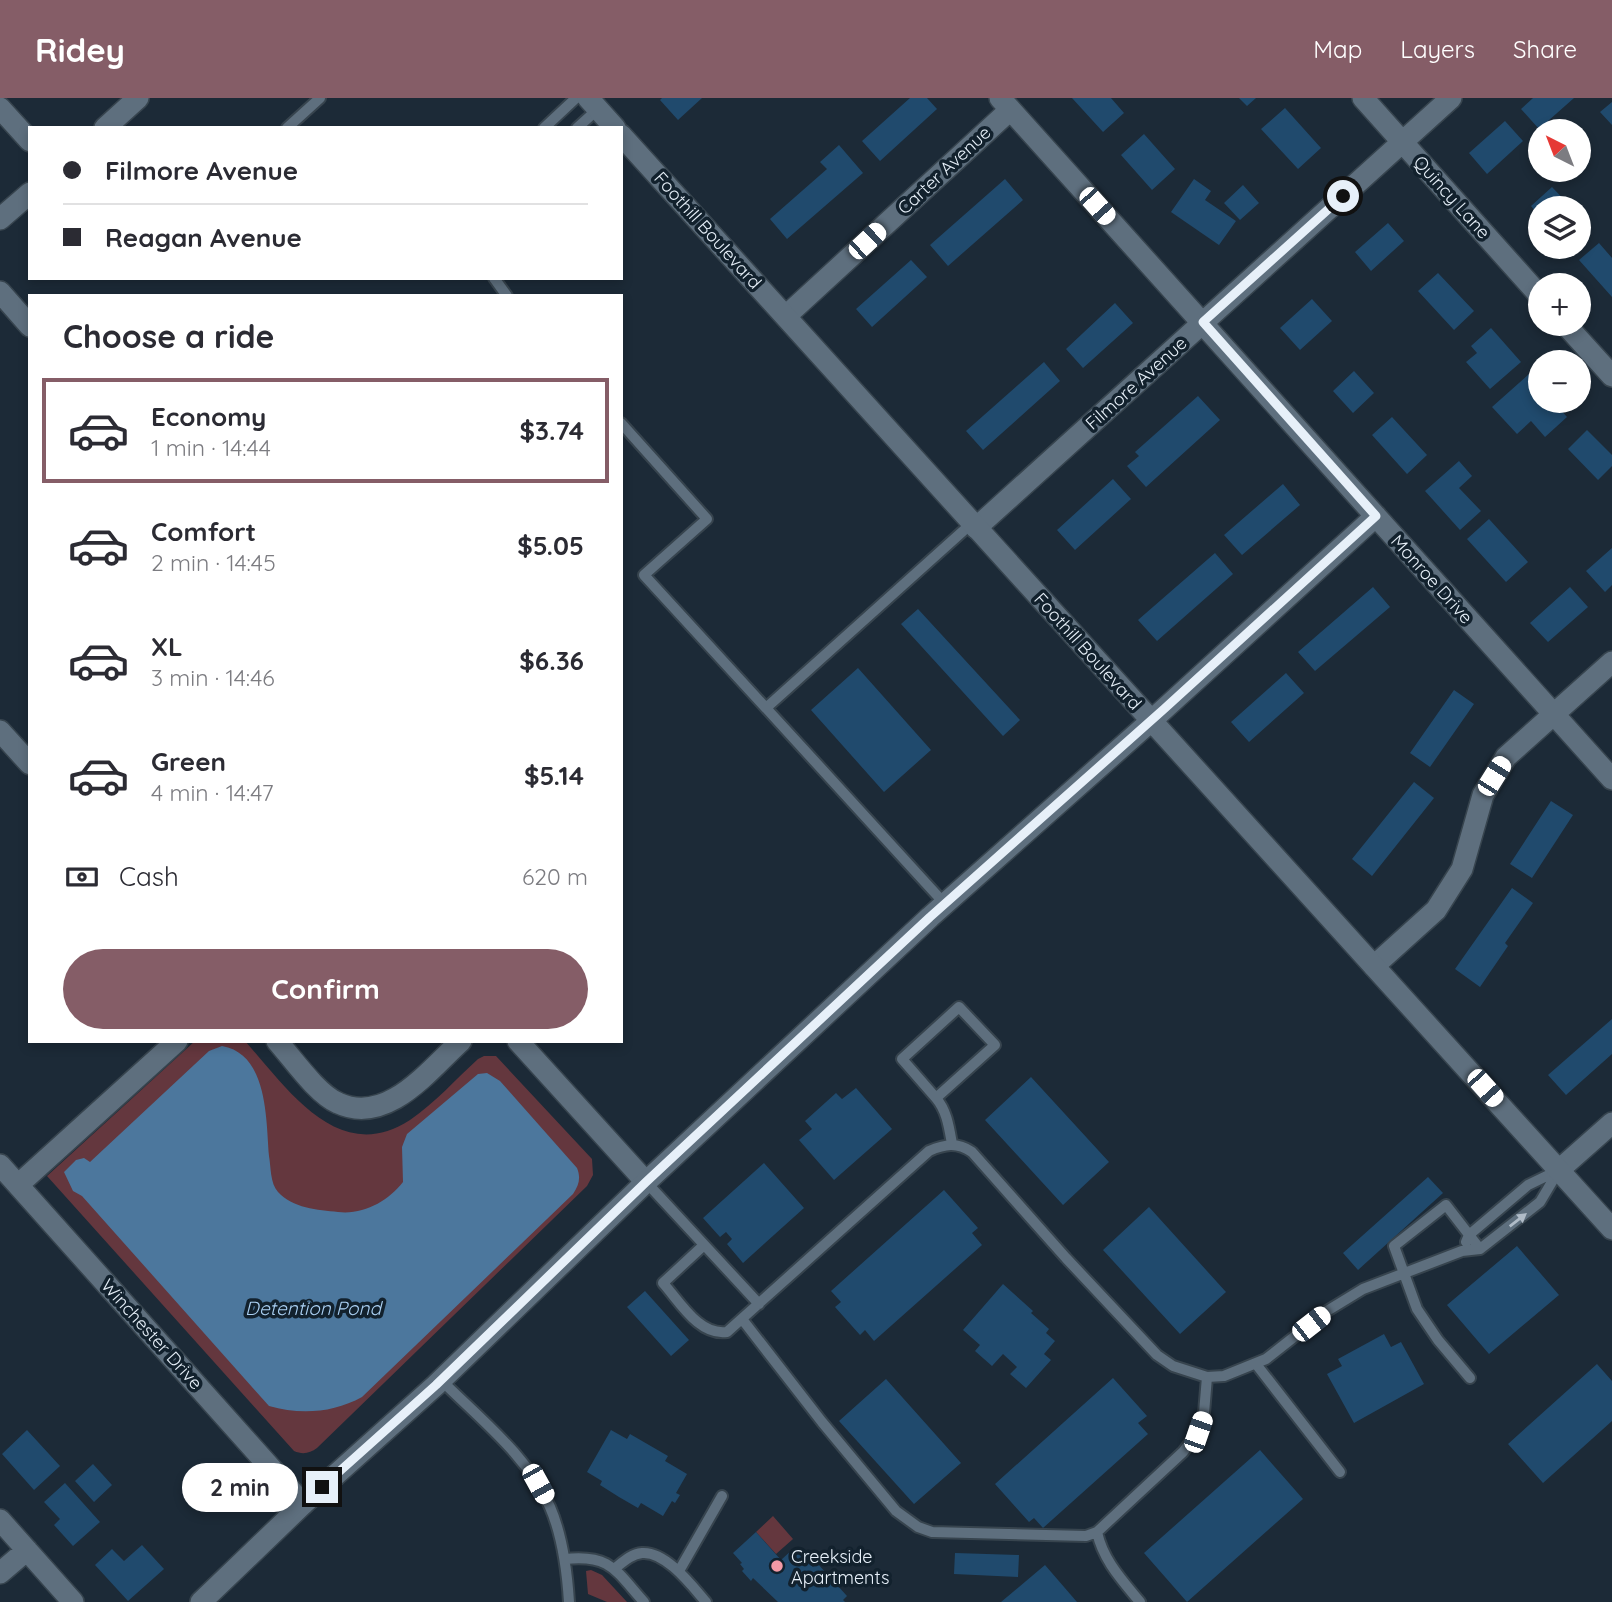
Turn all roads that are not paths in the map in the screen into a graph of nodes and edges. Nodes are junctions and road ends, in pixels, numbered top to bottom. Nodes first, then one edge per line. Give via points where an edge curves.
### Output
1 (138, 98) edge
2 (320, 98) edge
3 (1363, 98) edge
4 (1451, 98) edge
5 (590, 101) edge
6 (1005, 104) edge
7 (0, 108) edge
8 (106, 126) edge
9 (289, 126) edge
10 (547, 126) edge
11 (578, 126) edge
12 (613, 126) edge
13 (623, 137) edge
14 (28, 139) edge
15 (1403, 142) junction
16 (28, 195) edge
17 (0, 219) edge
18 (1528, 283) edge
19 (0, 292) edge
20 (786, 316) junction
21 (1203, 322) junction
22 (28, 324) edge
23 (1576, 336) edge
24 (1612, 376) edge
25 (623, 425) edge
26 (1376, 516) junction
27 (974, 525) junction
28 (1612, 662) edge
29 (766, 708) junction
30 (1552, 714) junction
31 (1152, 721) junction
32 (0, 731) edge
33 (28, 762) edge
34 (1612, 779) edge
35 (945, 904) junction
36 (1374, 967) junction
37 (175, 1043) edge
38 (279, 1043) edge
39 (459, 1043) edge
40 (520, 1043) edge
41 (936, 1098) junction
42 (1612, 1123) edge
43 (952, 1144) junction
44 (0, 1165) edge
45 (1559, 1170) junction
46 (646, 1182) junction
47 (19, 1185) junction
48 (1612, 1229) edge
49 (1469, 1235) junction
50 (704, 1245) junction
51 (1480, 1249) junction
52 (1462, 1251) junction
53 (1402, 1273) junction
54 (759, 1304) junction
55 (742, 1319) junction
56 (1255, 1364) junction
57 (1207, 1377) junction
58 (1470, 1378) dead end
59 (441, 1380) junction
60 (1340, 1472) dead end
61 (722, 1496) dead end
62 (303, 1504) junction
63 (0, 1520) edge
64 (1097, 1532) junction
65 (27, 1550) junction
66 (565, 1559) junction
67 (614, 1569) junction
68 (678, 1571) junction
69 (0, 1573) edge
70 (73, 1602) edge
71 (201, 1602) edge
72 (569, 1602) edge
73 (644, 1602) edge
74 (706, 1602) edge
75 (1140, 1602) edge

1 - 8 street
2 - 9 lane
3 - 15 street, Quincy Lane
4 - 15 street, Filmore Avenue
5 - 10 lane
5 - 11 lane
5 - 12 street
6 - 20 street, Carter Avenue
6 - 21 street, Monroe Drive
7 - 14 street
13 - 20 street, Foothill Boulevard
15 - 18 street, Quincy Lane
15 - 21 street, Filmore Avenue
16 - 17 street
19 - 22 street
20 - 27 street, Foothill Boulevard
21 - 26 street, Monroe Drive
21 - 27 street, Filmore Avenue
23 - 24 street
25 - 29 lane via 707,519 644,575
26 - 30 street, Monroe Drive
26 - 31 street
27 - 29 lane
27 - 31 street, Foothill Boulevard
28 - 30 street
29 - 35 lane
30 - 34 street, Monroe Drive
30 - 36 street via 1506,757 1483,795 1462,869 1436,910
31 - 35 street
31 - 36 street, Foothill Boulevard
32 - 33 street
35 - 46 street
36 - 45 street, Foothill Boulevard
37 - 47 street
38 - 39 street via 337,1103 365,1108 398,1097
40 - 46 street
41 - 41 lane via 902,1059 959,1007 995,1045
41 - 43 lane via 946,1113
42 - 45 street
43 - 54 lane via 920,1158
43 - 57 lane via 972,1153 1157,1355 1173,1366
44 - 47 street, Winchester Drive
45 - 48 street, Foothill Boulevard
45 - 49 lane via 1528,1185
51 -> 45 lane via 1541,1202
46 - 50 lane
46 - 59 street
47 - 62 street, Winchester Drive
49 - 51 lane
49 - 52 lane
49 - 53 lane via 1446,1205 1394,1246
50 - 54 lane
50 - 55 lane via 663,1283 707,1330 727,1332
51 - 52 lane
52 - 53 lane
53 - 56 lane via 1327,1311
53 - 58 lane via 1416,1309
54 - 55 lane
55 - 64 lane via 896,1511 918,1527 932,1532 1086,1536
56 - 57 lane
56 - 60 lane
57 - 64 lane via 1204,1413 1184,1452
59 - 62 street
59 - 66 lane via 538,1484 550,1506
61 - 68 lane
62 - 71 street
63 - 65 street
64 - 75 lane via 1106,1560
65 - 69 street
65 - 70 street
66 - 67 lane via 598,1559
66 - 72 lane
67 - 68 lane via 644,1553 658,1556
67 - 73 lane
68 - 74 lane

